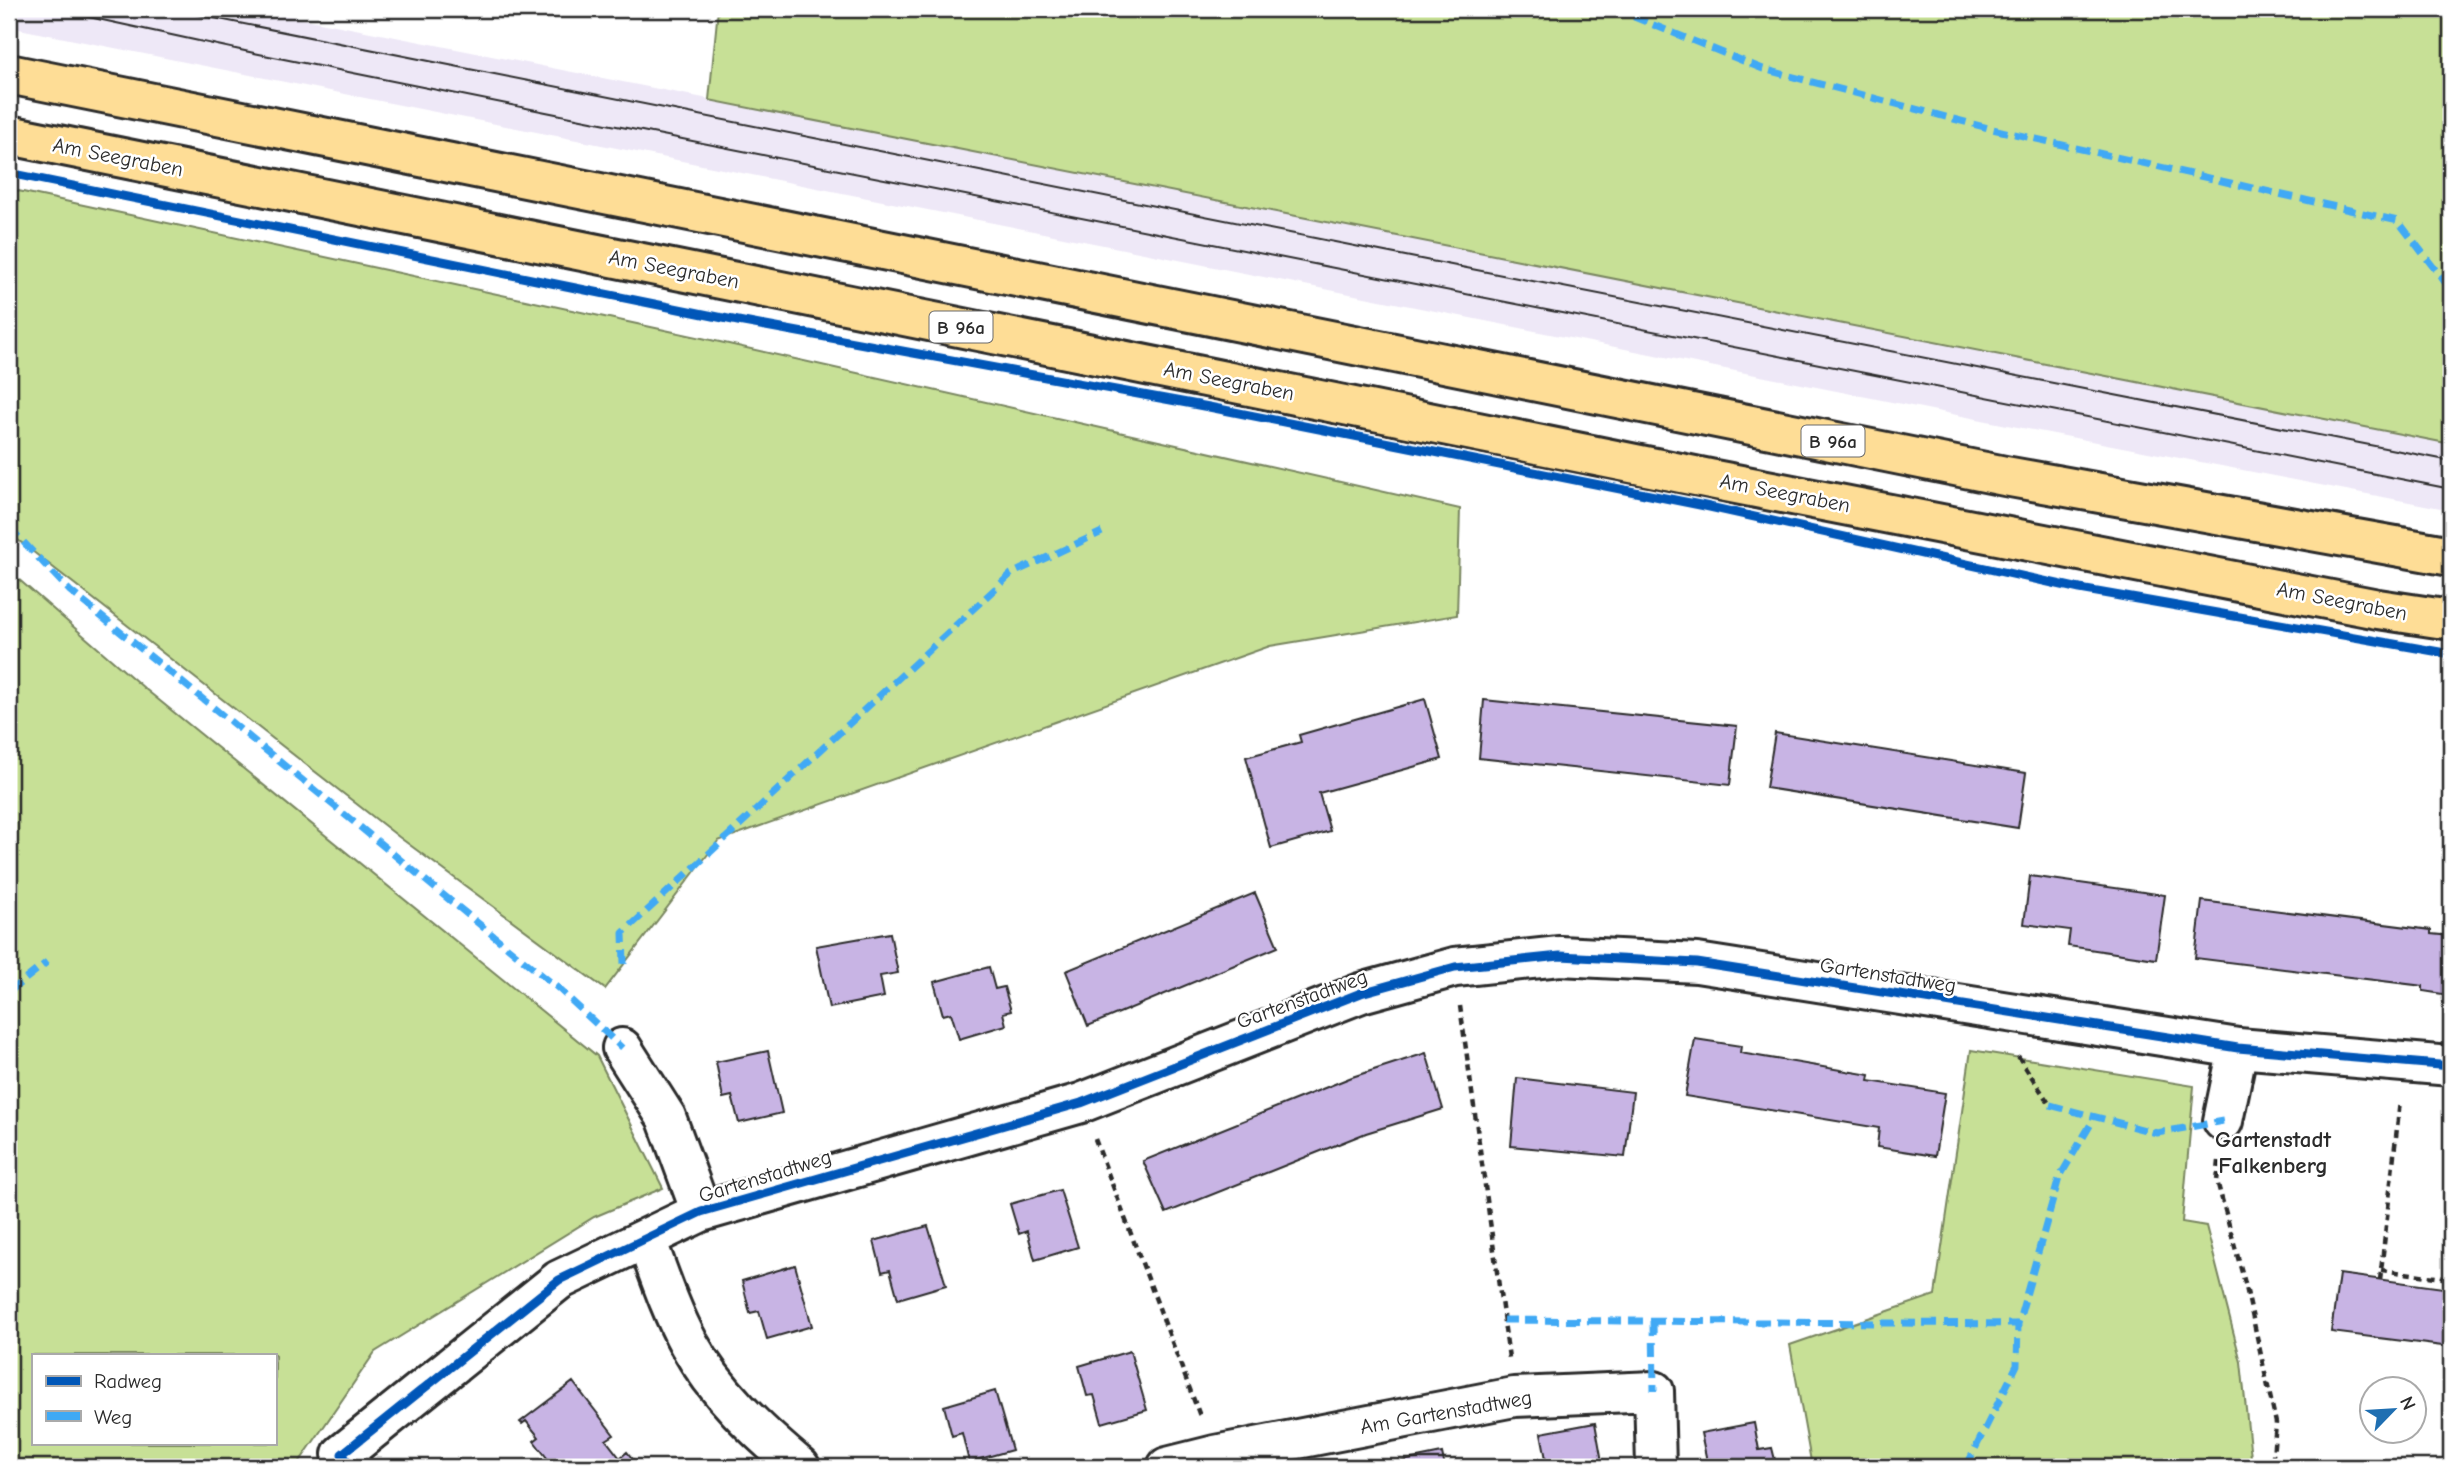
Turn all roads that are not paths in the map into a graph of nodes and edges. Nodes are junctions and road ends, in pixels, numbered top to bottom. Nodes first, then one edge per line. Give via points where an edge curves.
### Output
1 (9, 74) edge
2 (9, 135) edge
3 (2451, 556) edge
4 (2451, 620) edge
5 (622, 1048) dead end
6 (2238, 1048) junction
7 (2451, 1066) edge
8 (2223, 1121) road end
9 (701, 1212) junction
10 (646, 1239) junction
11 (347, 1461) edge
12 (800, 1467) edge
13 (1167, 1467) edge
14 (1656, 1467) edge

1 - 3 main road, B 96a via 2005,476
2 - 4 main road, Am Seegraben / B 96a via 1710,479
5 - 9 street via 666,1117
6 - 7 street, Gartenstadtweg
6 - 8 street
6 - 9 street, Gartenstadtweg via 1697,963 1560,956 1455,967 1362,993 1081,1102
9 - 10 street, Gartenstadtweg
10 - 11 street, Gartenstadtweg via 559,1280
10 - 12 street via 670,1304 696,1355 756,1430
13 - 14 street, Am Gartenstadtweg via 1514,1397 1654,1391

